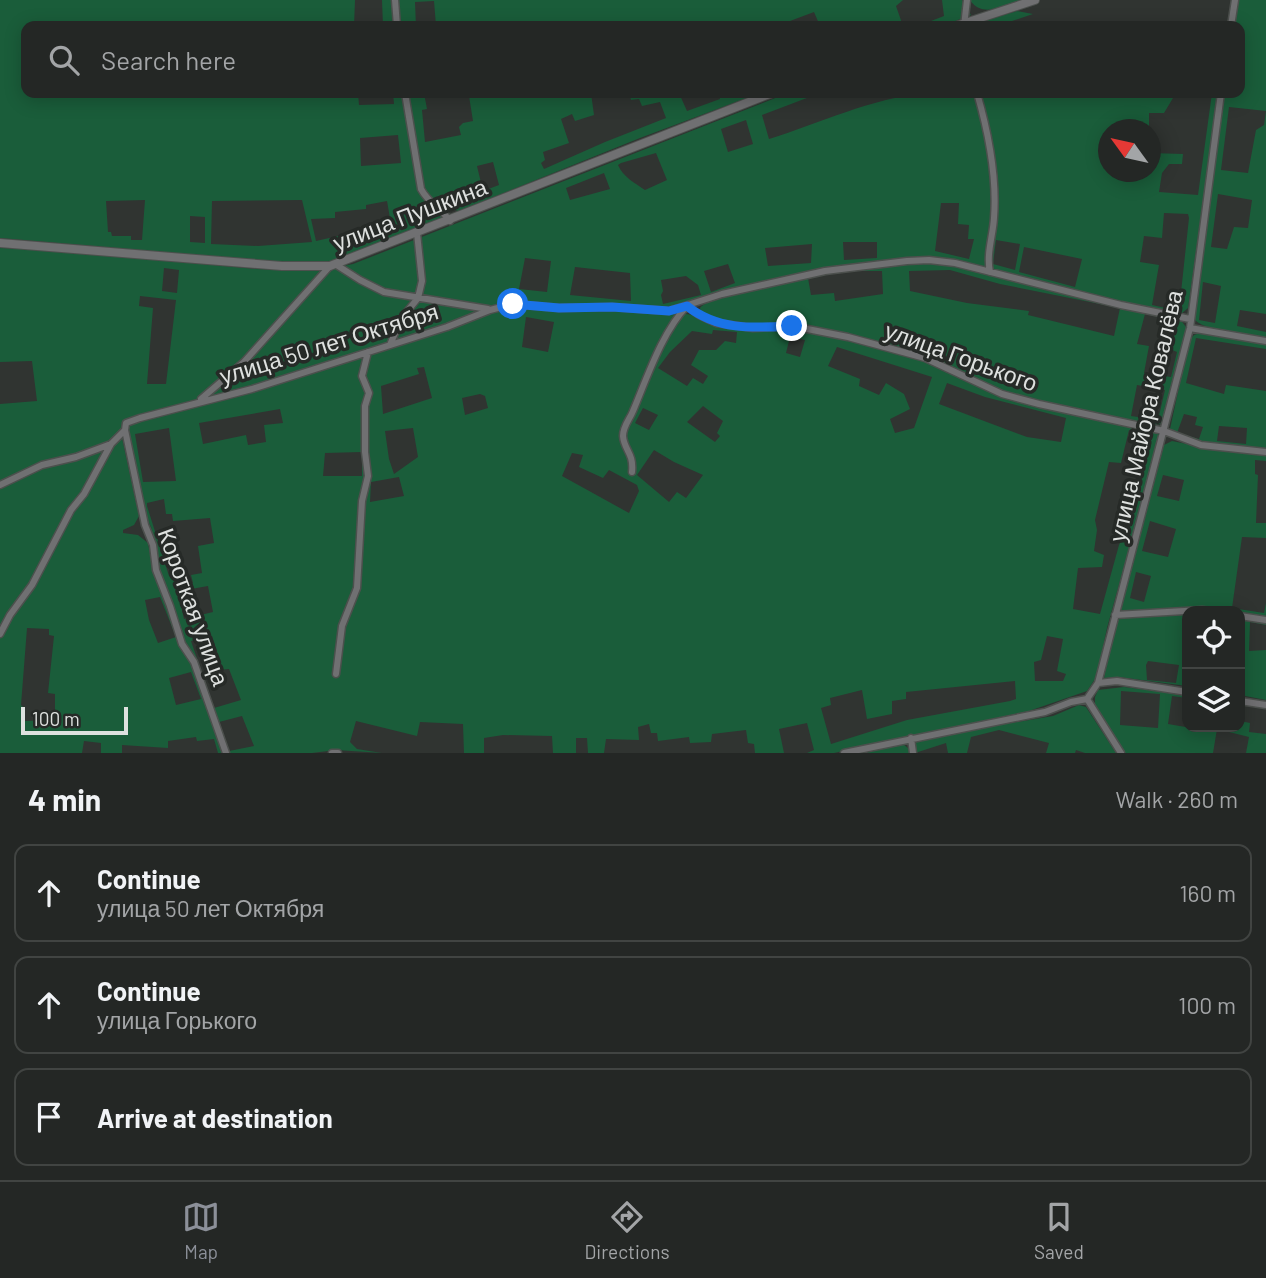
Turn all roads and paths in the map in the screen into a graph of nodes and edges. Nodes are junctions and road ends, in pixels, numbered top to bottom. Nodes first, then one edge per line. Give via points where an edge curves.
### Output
1 (395, 0) edge
2 (967, 0) edge
3 (1035, 0) edge
4 (1235, 0) edge
5 (397, 21) edge
6 (962, 21) edge
7 (973, 21) edge
8 (1232, 21) edge
9 (406, 98) edge
10 (759, 98) edge
11 (978, 98) edge
12 (1220, 98) edge
13 (450, 221) junction
14 (417, 233) junction
15 (0, 243) edge
16 (333, 265) junction
17 (990, 272) junction
18 (418, 298) junction
19 (687, 306) junction
20 (490, 310) junction
21 (1190, 319) junction
22 (1189, 328) junction
23 (1266, 341) edge
24 (390, 345) junction
25 (368, 352) junction
26 (197, 402) junction
27 (125, 430) junction
28 (1164, 431) junction
29 (111, 444) junction
30 (1266, 452) edge
31 (632, 472) dead end
32 (1, 482) edge
33 (1182, 611) edge
34 (1115, 615) junction
35 (1245, 617) edge
36 (1266, 620) edge
37 (0, 634) edge
38 (336, 674) dead end
39 (1098, 683) junction
40 (1182, 691) edge
41 (1087, 699) junction
42 (1245, 702) edge
43 (1266, 705) edge
44 (911, 738) junction
45 (226, 753) edge
46 (332, 753) edge
47 (338, 753) edge
48 (844, 753) edge
49 (913, 753) edge
50 (1121, 753) edge

1 - 5 street
2 - 6 street
3 - 7 street
4 - 8 street
9 - 13 street via 421,190
10 - 13 street, улица Пушкина
11 - 17 street via 995,184
12 - 21 street, улица Майора Ковалёва
13 - 14 street, улица Пушкина
14 - 16 street, улица Пушкина
14 - 18 street via 422,281
15 - 16 street, улица Пушкина via 271,265
16 - 18 street via 384,292
16 - 26 street via 244,362
17 - 19 street, улица 50 лет Октября via 929,260 868,265 735,291
17 - 21 street, улица 50 лет Октября
18 - 20 street
18 - 24 street via 401,319
19 - 20 street, улица 50 лет Октября via 669,311 513,304
19 - 28 street, улица Горького via 716,323 752,328 792,326 861,341 925,358 1002,394
19 - 31 street via 640,390 625,427 623,437 633,460
20 - 24 street, улица 50 лет Октября
21 - 22 street, улица Майора Ковалёва
22 - 23 street
22 - 28 street, улица Майора Ковалёва
24 - 25 street, улица 50 лет Октября
25 - 26 street, улица 50 лет Октября
25 - 38 street via 362,376 369,393 365,406 368,476 362,501 357,589 342,626
26 - 27 street, улица 50 лет Октября via 127,423
27 - 29 street, улица 50 лет Октября
27 - 45 street, Короткая улица via 156,570
28 - 30 street, улица Горького via 1202,445
28 - 34 street, улица Майора Ковалёва
29 - 32 street, улица 50 лет Октября
29 - 37 street via 33,585
33 - 34 street
34 - 39 street, улица Майора Ковалёва
35 - 36 street
39 - 40 street via 1117,681
39 - 41 street, улица Майора Ковалёва
41 - 44 street via 1045,712
41 - 50 street
42 - 43 street
44 - 48 street
44 - 49 street
46 - 47 street

